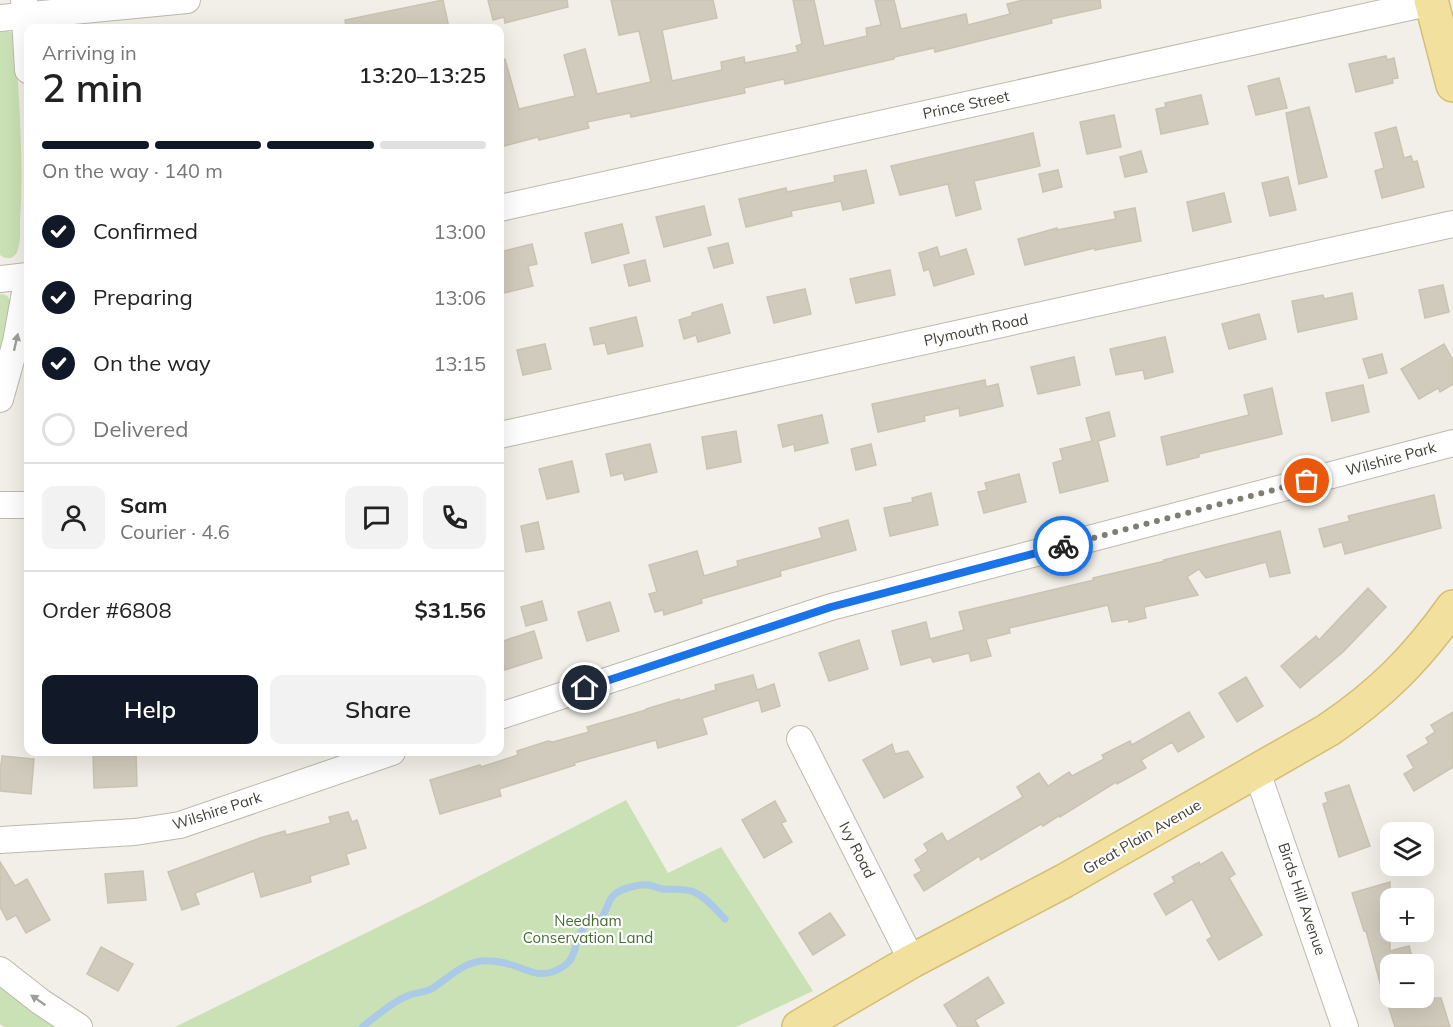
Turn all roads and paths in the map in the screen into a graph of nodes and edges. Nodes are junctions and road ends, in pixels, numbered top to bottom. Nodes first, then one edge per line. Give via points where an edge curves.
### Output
1 (187, 0) edge
2 (1431, 1) edge
3 (25, 8) edge
4 (0, 18) edge
5 (26, 24) edge
6 (1452, 81) edge
7 (504, 207) edge
8 (1453, 224) edge
9 (24, 276) edge
10 (0, 279) edge
11 (24, 298) edge
12 (0, 399) edge
13 (504, 434) edge
14 (1453, 443) edge
15 (0, 505) edge
16 (24, 505) edge
17 (1453, 607) edge
18 (504, 715) edge
19 (800, 739) dead end
20 (380, 756) edge
21 (1257, 772) junction
22 (0, 840) edge
23 (912, 962) junction
24 (0, 970) edge
25 (78, 1027) edge
26 (800, 1027) edge
27 (1345, 1027) edge

1 - 3 street
2 - 6 main road
2 - 7 street, Prince Street
3 - 4 street
3 - 5 street
8 - 13 street, Plymouth Road
9 - 10 street
12 -> 11 street
14 - 18 street, Wilshire Park via 831,607
15 - 16 street
17 - 21 main road, Great Plain Avenue via 1394,679 1375,696 1328,730
19 - 23 street, Ivy Road
20 - 22 street, Wilshire Park via 180,825 135,832
21 - 23 main road, Great Plain Avenue
21 - 27 street, Birds Hill Avenue
23 - 26 main road, Great Plain Avenue
25 -> 24 street

